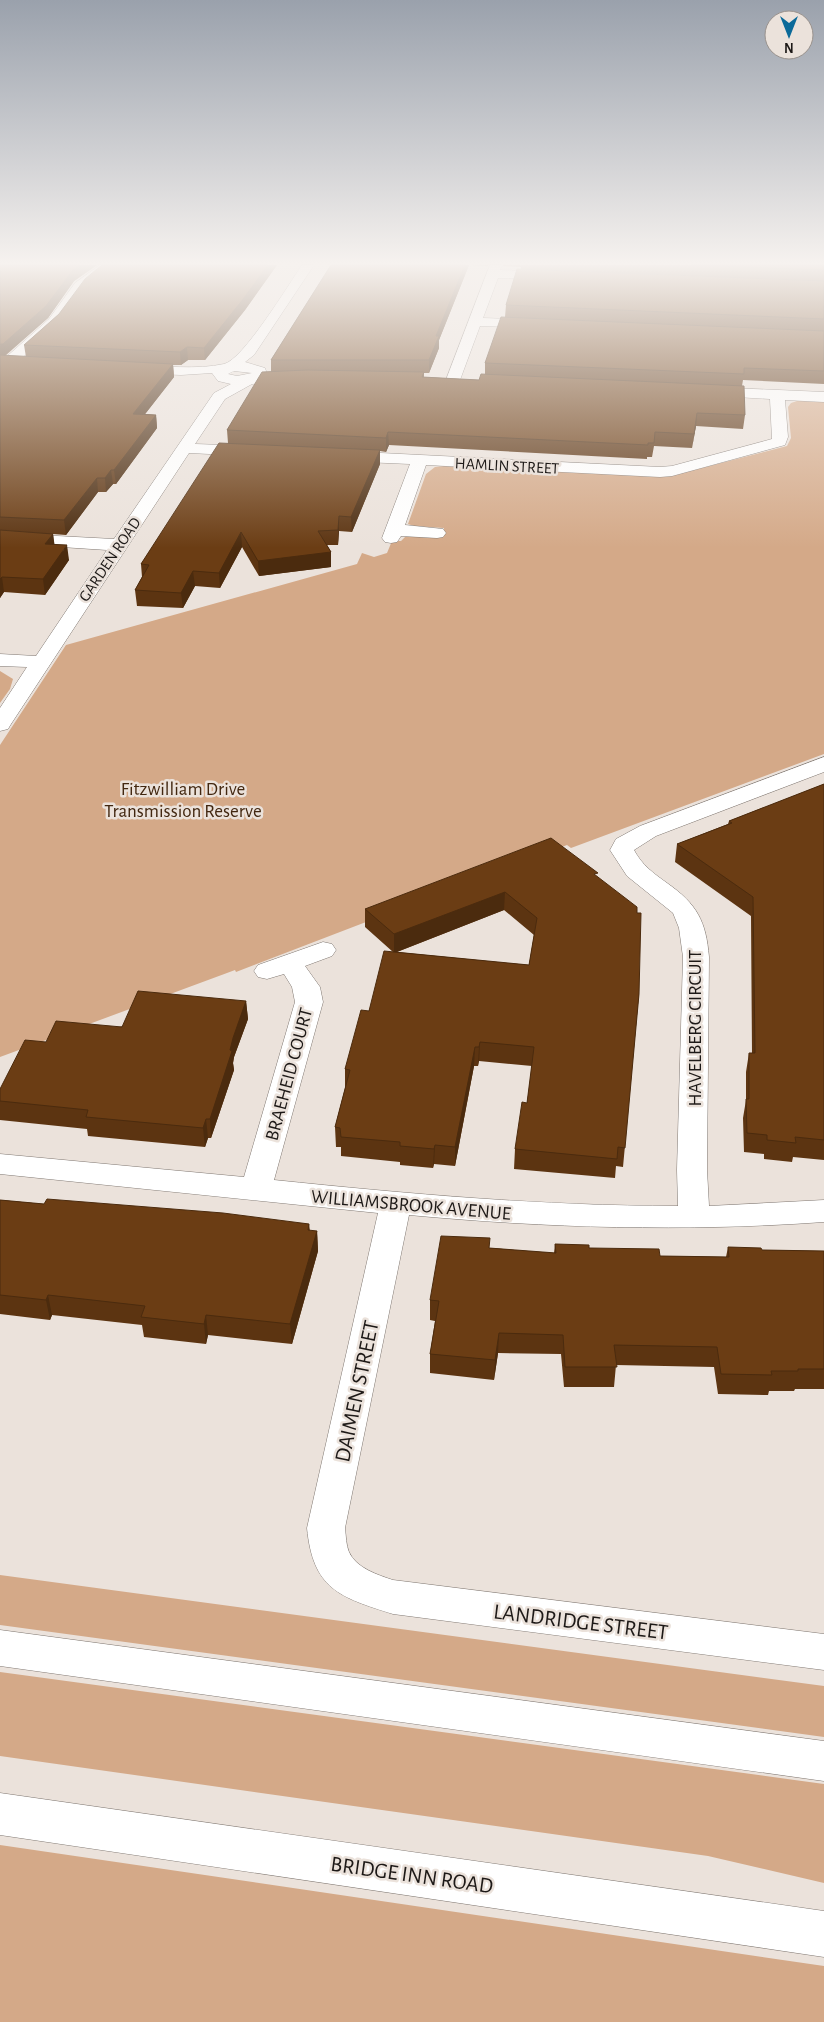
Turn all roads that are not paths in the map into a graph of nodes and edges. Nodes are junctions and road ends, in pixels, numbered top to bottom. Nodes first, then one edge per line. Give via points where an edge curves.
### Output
1 (242, 359) edge
2 (250, 359) edge
3 (461, 359) edge
4 (5, 362) edge
5 (29, 364) edge
6 (118, 368) edge
7 (253, 374) junction
8 (224, 377) junction
9 (435, 379) edge
10 (453, 380) junction
11 (471, 381) edge
12 (697, 391) edge
13 (777, 395) junction
14 (824, 397) edge
15 (185, 448) junction
16 (268, 452) edge
17 (325, 455) edge
18 (420, 460) junction
19 (437, 532) dead end
20 (0, 538) edge
21 (119, 545) junction
22 (0, 660) edge
23 (39, 666) junction
24 (0, 667) edge
25 (0, 724) edge
26 (824, 764) edge
27 (322, 950) dead end
28 (0, 1164) edge
29 (256, 1190) junction
30 (396, 1204) junction
31 (824, 1211) edge
32 (694, 1218) junction
33 (342, 1574) joint
34 (0, 1648) edge
35 (824, 1652) edge
36 (824, 1762) edge
37 (0, 1814) edge
38 (824, 1934) edge

1 - 8 street, GARDEN ROAD
2 - 7 street
3 - 10 street
4 - 5 street
6 - 8 street
7 - 8 street, GARDEN ROAD
7 - 8 street
8 - 15 street, GARDEN ROAD
9 - 10 street
10 - 11 street
12 - 13 street
13 - 14 street
13 - 18 street, HAMLIN STREET via 779,442 672,471
15 - 16 street
15 - 21 street, GARDEN ROAD
17 - 18 street, HAMLIN STREET
18 - 19 street via 393,534
20 - 21 street
21 - 23 street, GARDEN ROAD
22 - 23 street
23 - 24 street
23 - 25 street, GARDEN ROAD
26 - 32 street, HAVELBERG CIRCUIT via 648,831 629,841 622,850 630,866 680,906 690,921 694,938
27 - 29 street, BRAEHEID COURT via 278,967 306,987 309,1002
28 - 29 street, WILLIAMSBROOK AVENUE
29 - 30 street, WILLIAMSBROOK AVENUE
30 - 32 street, WILLIAMSBROOK AVENUE via 598,1218
30 - 33 street, DAIMEN STREET via 326,1528 329,1553
31 - 32 street, WILLIAMSBROOK AVENUE
33 - 35 street, LANDRIDGE STREET via 364,1588 393,1596
34 - 36 street
37 - 38 street, BRIDGE INN ROAD

